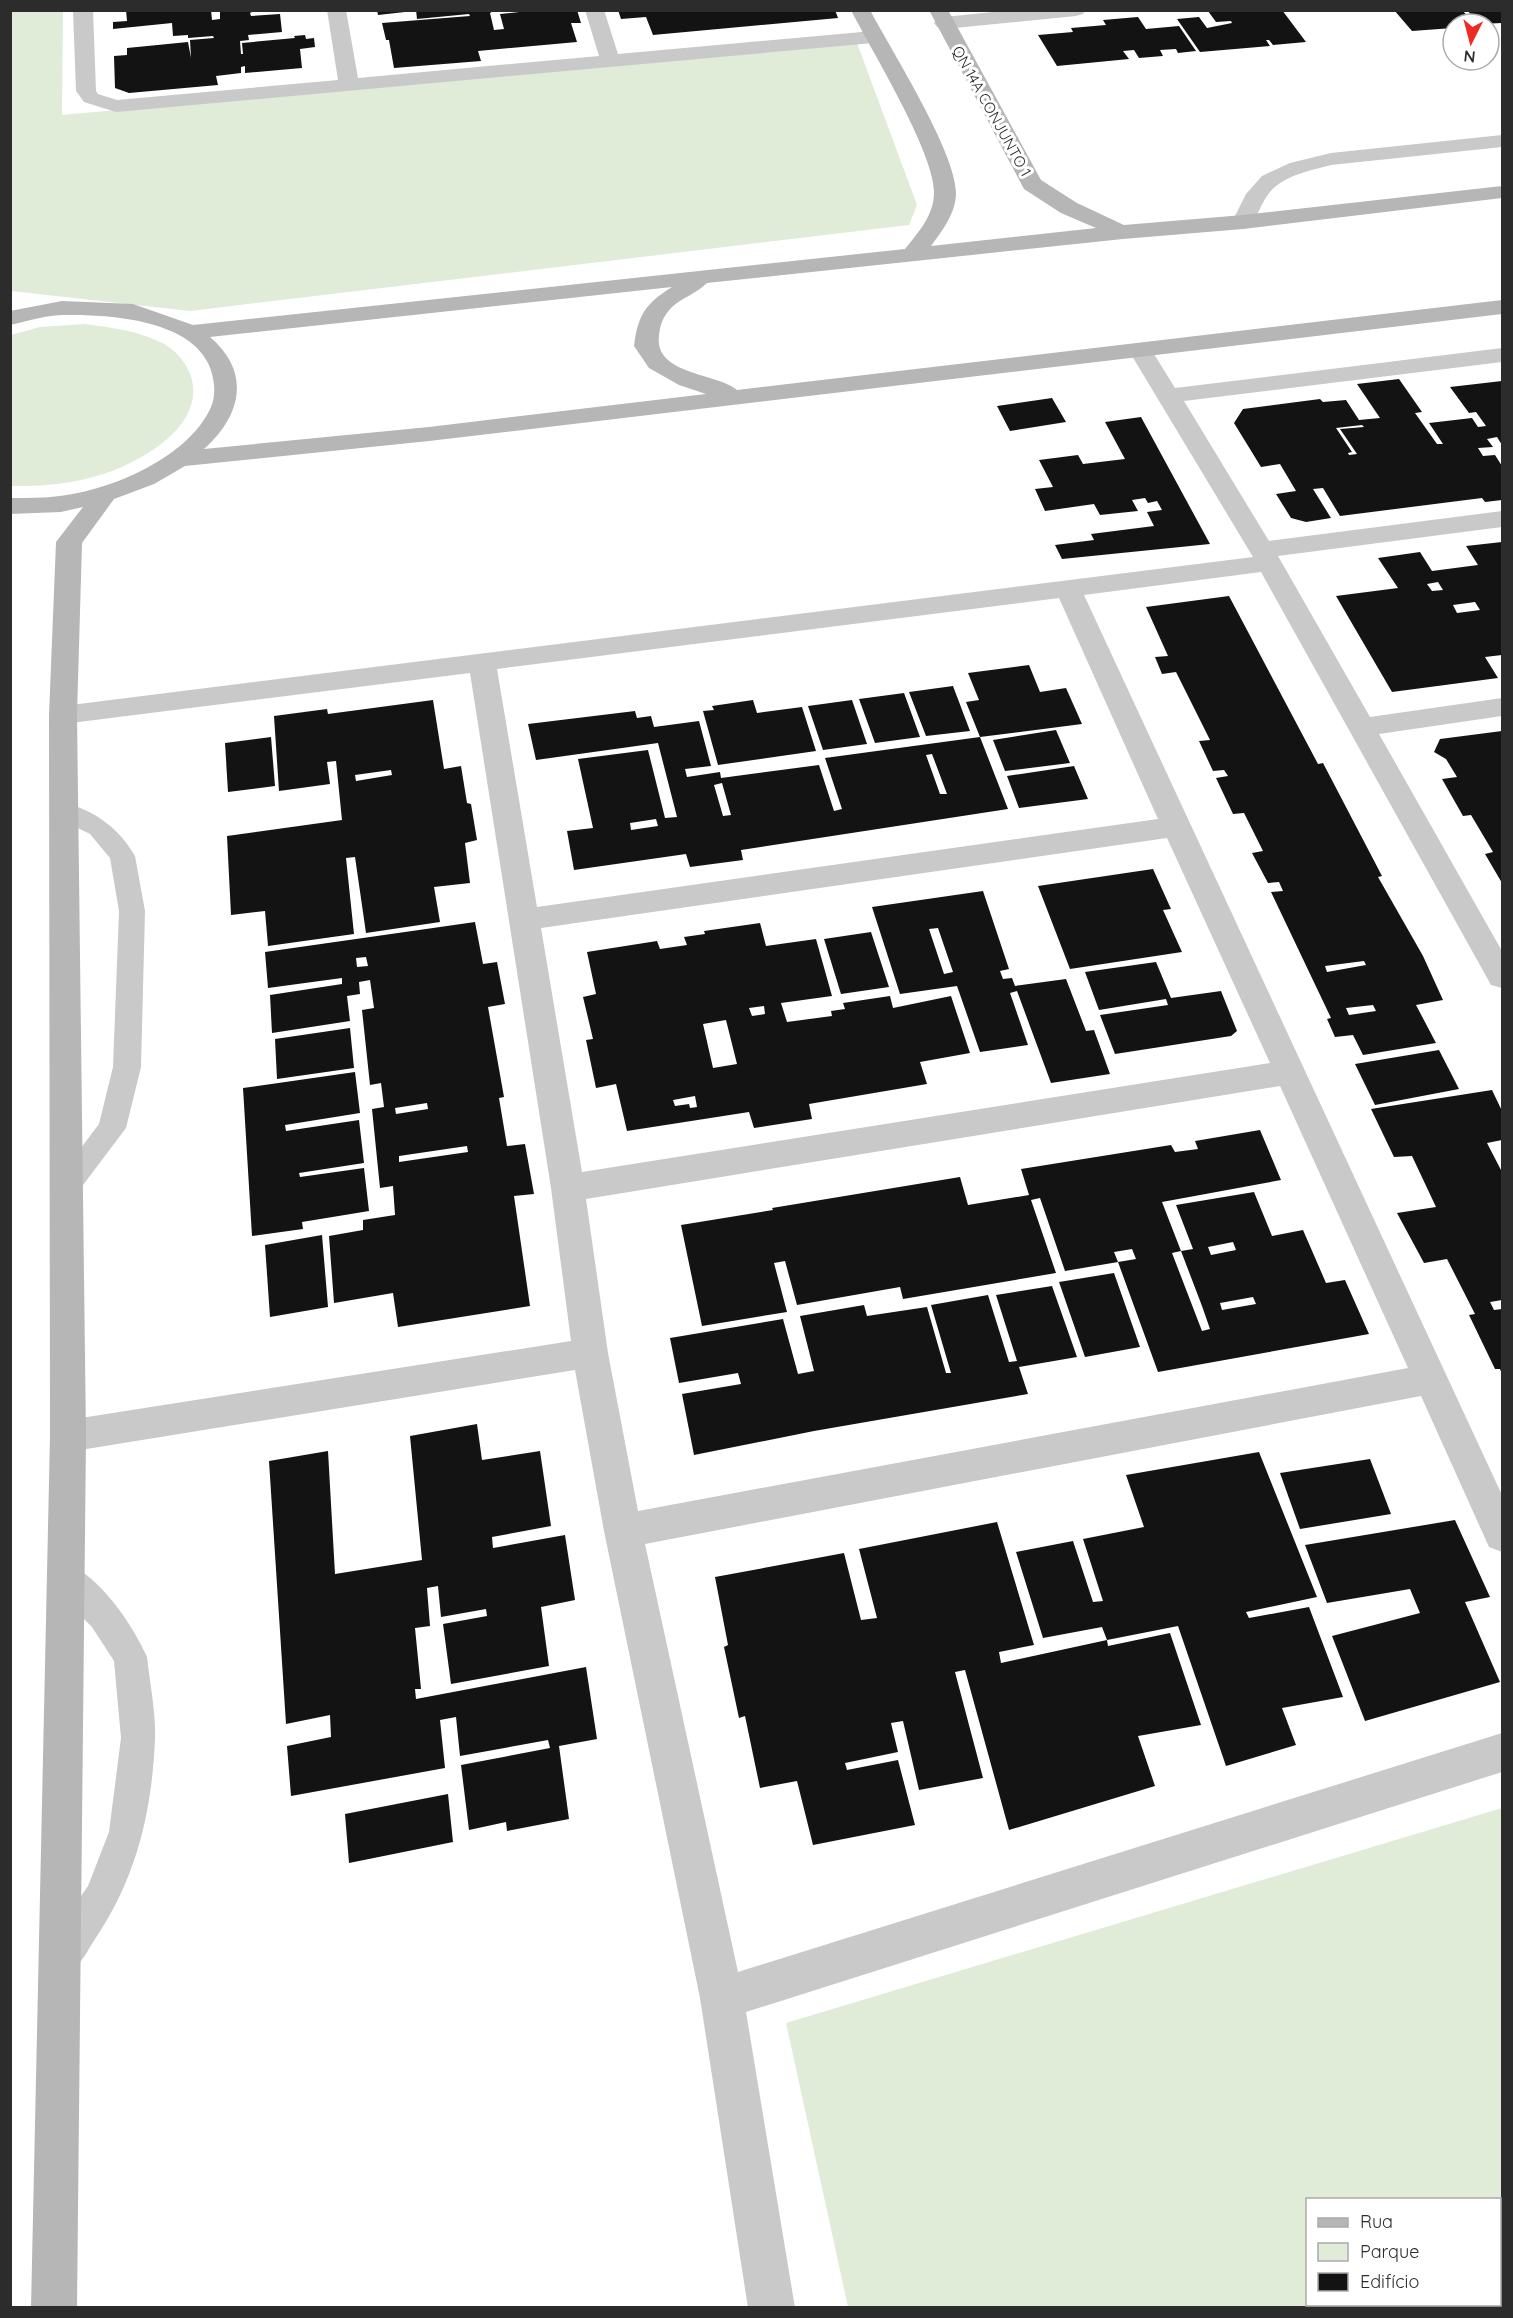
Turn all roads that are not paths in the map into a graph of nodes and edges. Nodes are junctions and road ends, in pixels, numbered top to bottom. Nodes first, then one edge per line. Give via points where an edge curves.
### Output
1 (83, 10) edge
2 (336, 10) edge
3 (594, 10) edge
4 (860, 10) edge
5 (1076, 10) edge
6 (941, 17) edge
7 (873, 36) junction
8 (610, 59) junction
9 (349, 84) junction
10 (1503, 141) edge
11 (1503, 192) edge
12 (1243, 222) junction
13 (1123, 232) junction
14 (911, 255) junction
15 (701, 278) junction
16 (1503, 306) edge
17 (10, 318) edge
18 (191, 332) junction
19 (1141, 351) junction
20 (1503, 355) edge
21 (737, 396) junction
22 (1170, 396) junction
23 (179, 459) junction
24 (105, 494) junction
25 (10, 506) edge
26 (1503, 519) edge
27 (1265, 556) junction
28 (1066, 587) junction
29 (482, 662) junction
30 (1503, 706) edge
31 (63, 715) junction
32 (1362, 727) junction
33 (64, 811) junction
34 (1175, 827) junction
35 (523, 920) junction
36 (1491, 933) edge
37 (1503, 977) edge
38 (1291, 1072) junction
39 (67, 1185) junction
40 (568, 1188) junction
41 (590, 1353) junction
42 (1432, 1379) junction
43 (68, 1436) junction
44 (623, 1531) junction
45 (1503, 1535) edge
46 (66, 1578) junction
47 (1503, 1753) edge
48 (59, 1960) junction
49 (722, 1998) junction
50 (54, 2307) edge
51 (772, 2307) edge

1 - 9 street via 86,91 90,98 116,106
2 - 9 street
3 - 8 street
4 - 7 main road
5 - 6 street
6 - 13 main road, QN 14A CONJUNTO 1 via 1032,184 1069,208
7 - 8 street
7 - 14 main road via 938,160 946,190 940,215
8 - 9 street
10 - 12 street via 1331,159 1297,167 1269,180
11 - 12 main road
12 - 13 main road
13 - 14 main road
14 - 15 main road
15 - 18 main road
15 - 21 main road via 664,302 649,322 646,346 657,363 687,380
16 - 19 main road
17 - 18 main road via 62,308 133,311
18 - 23 main road via 214,352 226,377 224,405 208,433
19 - 21 main road
19 - 22 street
20 - 22 street
21 - 23 main road via 429,434
22 - 27 street
23 - 24 main road via 145,479
24 - 25 main road via 61,504
24 - 31 main road via 69,542
26 - 27 street
27 - 28 street
27 - 32 street
28 - 29 street
28 - 34 street
29 - 31 street
29 - 35 street
30 - 32 street
31 - 33 main road
32 - 36 street
33 - 39 main road
33 - 39 lane via 99,828 122,856 132,911 127,1066 112,1128
34 - 35 street
34 - 38 street
35 - 40 street
36 - 37 street
38 - 40 street
38 - 42 street
39 - 43 main road
40 - 41 street
41 - 43 street
41 - 44 street
42 - 44 street
42 - 45 street
43 - 46 main road
44 - 49 street
46 - 48 main road
46 - 48 lane via 104,1616 130,1657 138,1738 127,1832 102,1898
47 - 49 street
48 - 50 main road
49 - 51 street

